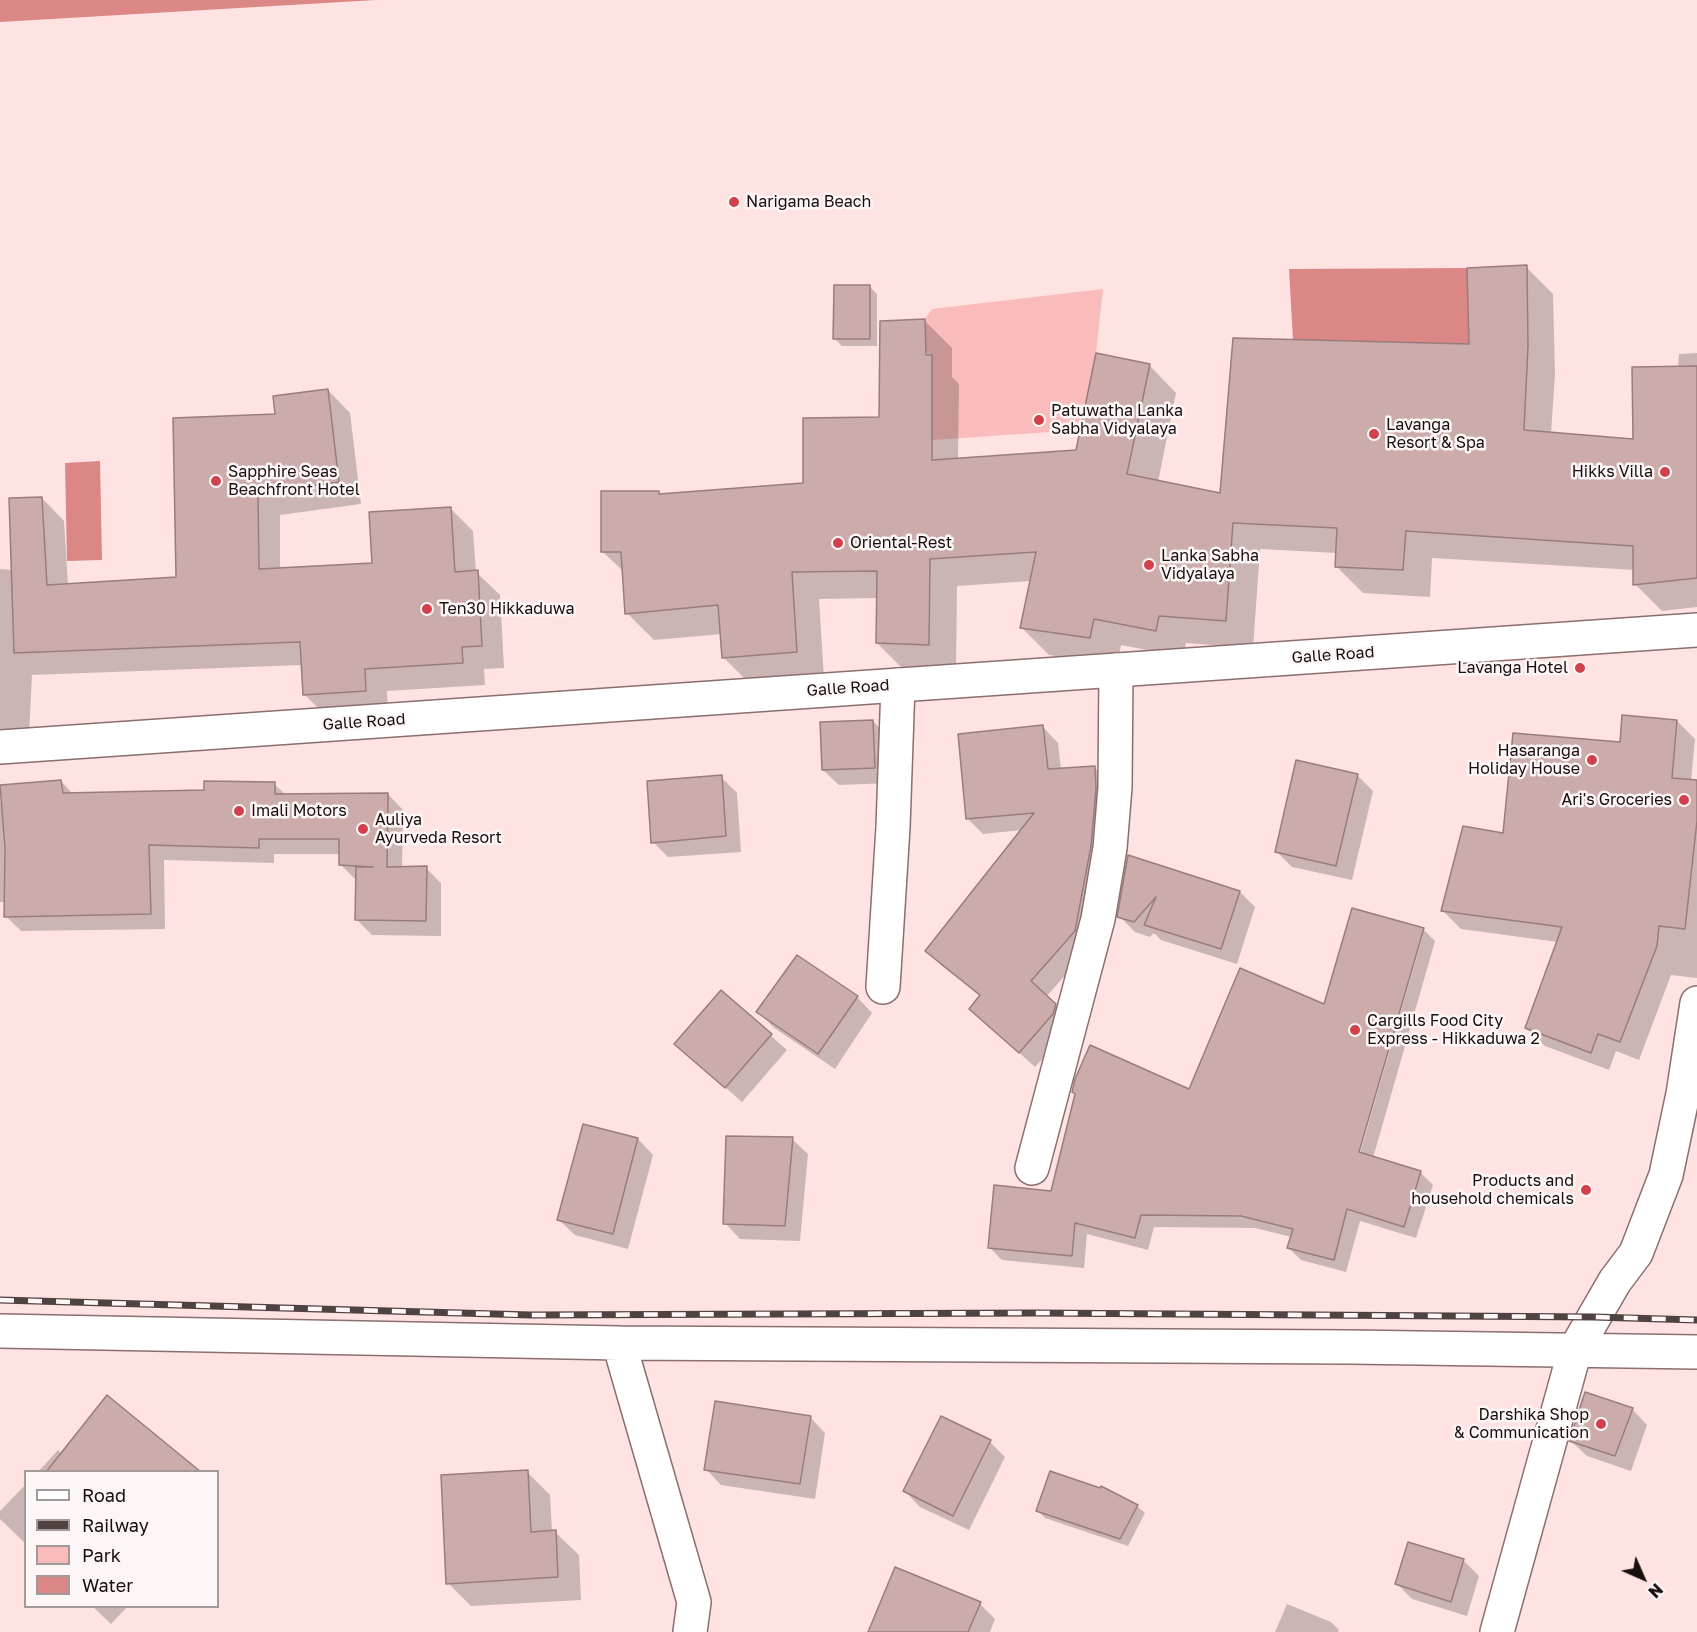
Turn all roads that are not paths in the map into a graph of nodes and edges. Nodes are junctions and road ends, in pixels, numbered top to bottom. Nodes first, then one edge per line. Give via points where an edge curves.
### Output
1 (1697, 630) edge
2 (1116, 670) junction
3 (898, 685) junction
4 (0, 747) edge
5 (883, 987) dead end
6 (1697, 1003) edge
7 (1032, 1168) dead end
8 (0, 1331) edge
9 (619, 1343) junction
10 (1575, 1350) junction
11 (1697, 1352) edge
12 (690, 1632) edge
13 (1497, 1632) edge

1 - 2 main road, Galle Road
2 - 3 main road, Galle Road
2 - 7 main road via 1110,848 1098,919
3 - 4 main road, Galle Road
3 - 5 main road
6 - 10 main road via 1666,1175 1636,1253
8 - 9 main road
9 - 10 main road
9 - 12 main road via 693,1602
10 - 11 main road
10 - 13 main road

